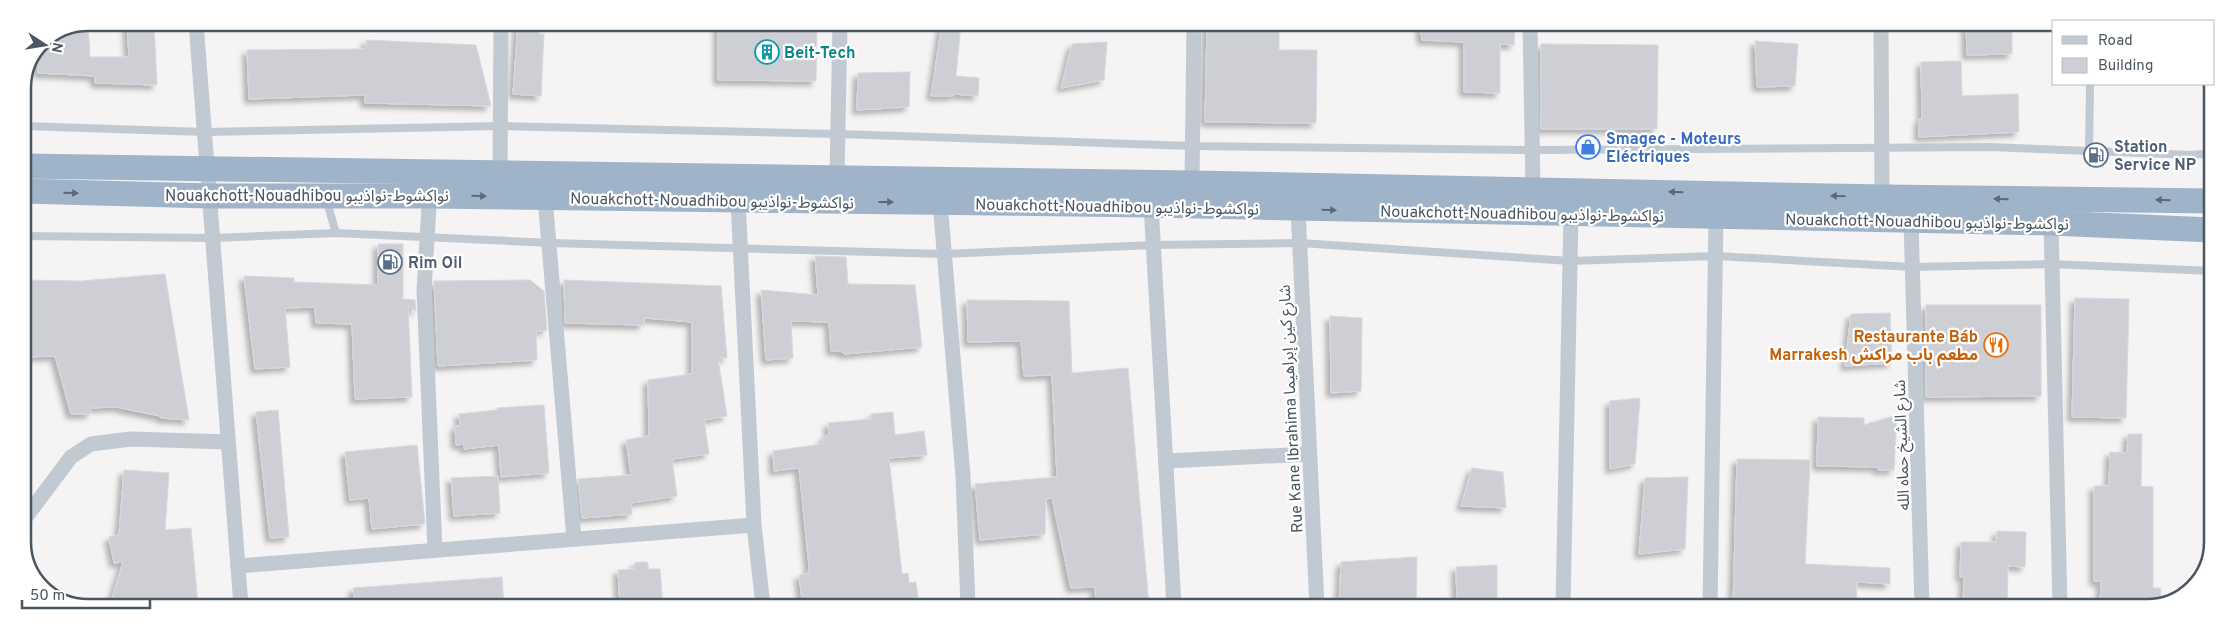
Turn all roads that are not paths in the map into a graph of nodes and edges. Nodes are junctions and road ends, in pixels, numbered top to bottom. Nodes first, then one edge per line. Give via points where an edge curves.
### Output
1 (197, 31) edge
2 (501, 31) edge
3 (840, 31) edge
4 (1194, 31) edge
5 (1530, 31) edge
6 (1881, 31) edge
7 (2090, 85) edge
8 (31, 126) edge
9 (501, 126) junction
10 (204, 132) junction
11 (838, 134) junction
12 (1192, 146) junction
13 (1882, 147) junction
14 (1533, 150) junction
15 (2089, 151) junction
16 (2204, 153) edge
17 (31, 166) edge
18 (207, 169) junction
19 (500, 174) junction
20 (837, 177) junction
21 (1192, 183) junction
22 (430, 184) junction
23 (1533, 189) junction
24 (31, 191) edge
25 (210, 196) junction
26 (325, 196) junction
27 (1882, 197) junction
28 (545, 198) junction
29 (738, 201) junction
30 (2204, 201) edge
31 (940, 202) junction
32 (1151, 205) junction
33 (1298, 209) junction
34 (1571, 214) junction
35 (1716, 216) junction
36 (1911, 221) junction
37 (2051, 223) junction
38 (2204, 230) edge
39 (336, 233) junction
40 (31, 236) edge
41 (427, 237) junction
42 (213, 238) junction
43 (551, 242) junction
44 (1300, 243) junction
45 (1154, 245) junction
46 (742, 247) junction
47 (945, 254) junction
48 (1716, 256) junction
49 (1570, 261) junction
50 (2052, 264) junction
51 (1912, 267) junction
52 (2204, 270) edge
53 (228, 442) junction
54 (1309, 454) junction
55 (1166, 461) junction
56 (31, 510) edge
57 (754, 525) junction
58 (574, 539) junction
59 (435, 550) junction
60 (238, 566) junction
61 (240, 599) edge
62 (761, 599) edge
63 (968, 599) edge
64 (1174, 599) edge
65 (1316, 599) edge
66 (1563, 599) edge
67 (1710, 599) edge
68 (1922, 599) edge
69 (2060, 599) edge

1 - 10 street
2 - 9 street
3 - 11 street
4 - 12 street
5 - 14 street
6 - 13 street
7 - 15 lane
8 - 10 lane
9 - 10 lane
9 - 11 lane
9 - 19 street
10 - 18 street
11 - 12 lane
11 - 20 street
12 - 14 lane
12 - 21 street
13 - 14 lane
13 - 15 lane
13 - 27 street
14 - 23 street
15 - 16 lane
17 - 18 highway, Nouakchott-Nouadhibou نواكشوط-نواذيبو
18 - 22 highway, Nouakchott-Nouadhibou نواكشوط-نواذيبو
18 - 25 street
19 - 20 highway, Nouakchott-Nouadhibou نواكشوط-نواذيبو
19 - 22 highway, Nouakchott-Nouadhibou نواكشوط-نواذيبو
20 - 21 highway, Nouakchott-Nouadhibou نواكشوط-نواذيبو
21 - 23 highway, Nouakchott-Nouadhibou نواكشوط-نواذيبو
22 - 26 highway, Nouakchott-Nouadhibou نواكشوط-نواذيبو
22 -> 28 highway, Nouakchott-Nouadhibou نواكشوط-نواذيبو
22 - 41 street
27 -> 23 highway, Nouakchott-Nouadhibou نواكشوط-نواذيبو
24 -> 25 highway, Nouakchott-Nouadhibou نواكشوط-نواذيبو
25 - 26 highway, Nouakchott-Nouadhibou نواكشوط-نواذيبو
25 - 42 street
26 - 39 lane
30 -> 27 highway, Nouakchott-Nouadhibou نواكشوط-نواذيبو
28 - 29 highway, Nouakchott-Nouadhibou نواكشوط-نواذيبو
28 - 43 street
29 -> 31 highway, Nouakchott-Nouadhibou نواكشوط-نواذيبو
29 - 46 street
31 - 32 highway, Nouakchott-Nouadhibou نواكشوط-نواذيبو
31 - 47 street
32 - 33 highway, Nouakchott-Nouadhibou نواكشوط-نواذيبو
32 - 45 street
33 -> 34 highway, Nouakchott-Nouadhibou نواكشوط-نواذيبو
33 - 44 street, Rue Kane Ibrahima شارع كين إبراهيما
34 - 35 highway, Nouakchott-Nouadhibou نواكشوط-نواذيبو
34 - 49 street
35 - 36 highway, Nouakchott-Nouadhibou نواكشوط-نواذيبو
35 - 48 street
36 - 37 highway, Nouakchott-Nouadhibou نواكشوط-نواذيبو
36 - 51 street, شارع الشيخ حماه الله
37 - 38 highway, Nouakchott-Nouadhibou نواكشوط-نواذيبو
37 - 50 street
39 - 41 lane
39 - 42 lane
40 - 42 lane
41 - 43 lane
41 - 59 street via 424,290
42 - 53 street
43 - 46 lane
43 - 58 street
44 - 45 lane
44 - 49 lane
44 - 54 street, Rue Kane Ibrahima شارع كين إبراهيما
45 - 47 lane
45 - 55 street
46 - 47 lane
46 - 57 street
47 - 63 street via 963,476
48 - 49 lane
48 - 51 lane
48 - 67 street
49 - 66 street
50 - 51 lane
50 - 52 lane
50 - 69 street
51 - 68 street, شارع الشيخ حماه الله
53 - 56 street via 131,439 91,444 71,457
53 - 60 street
54 - 55 street
54 - 65 street, Rue Kane Ibrahima شارع كين إبراهيما
55 - 64 street
57 - 58 street
57 - 62 street
58 - 59 street
59 - 60 street
60 - 61 street

